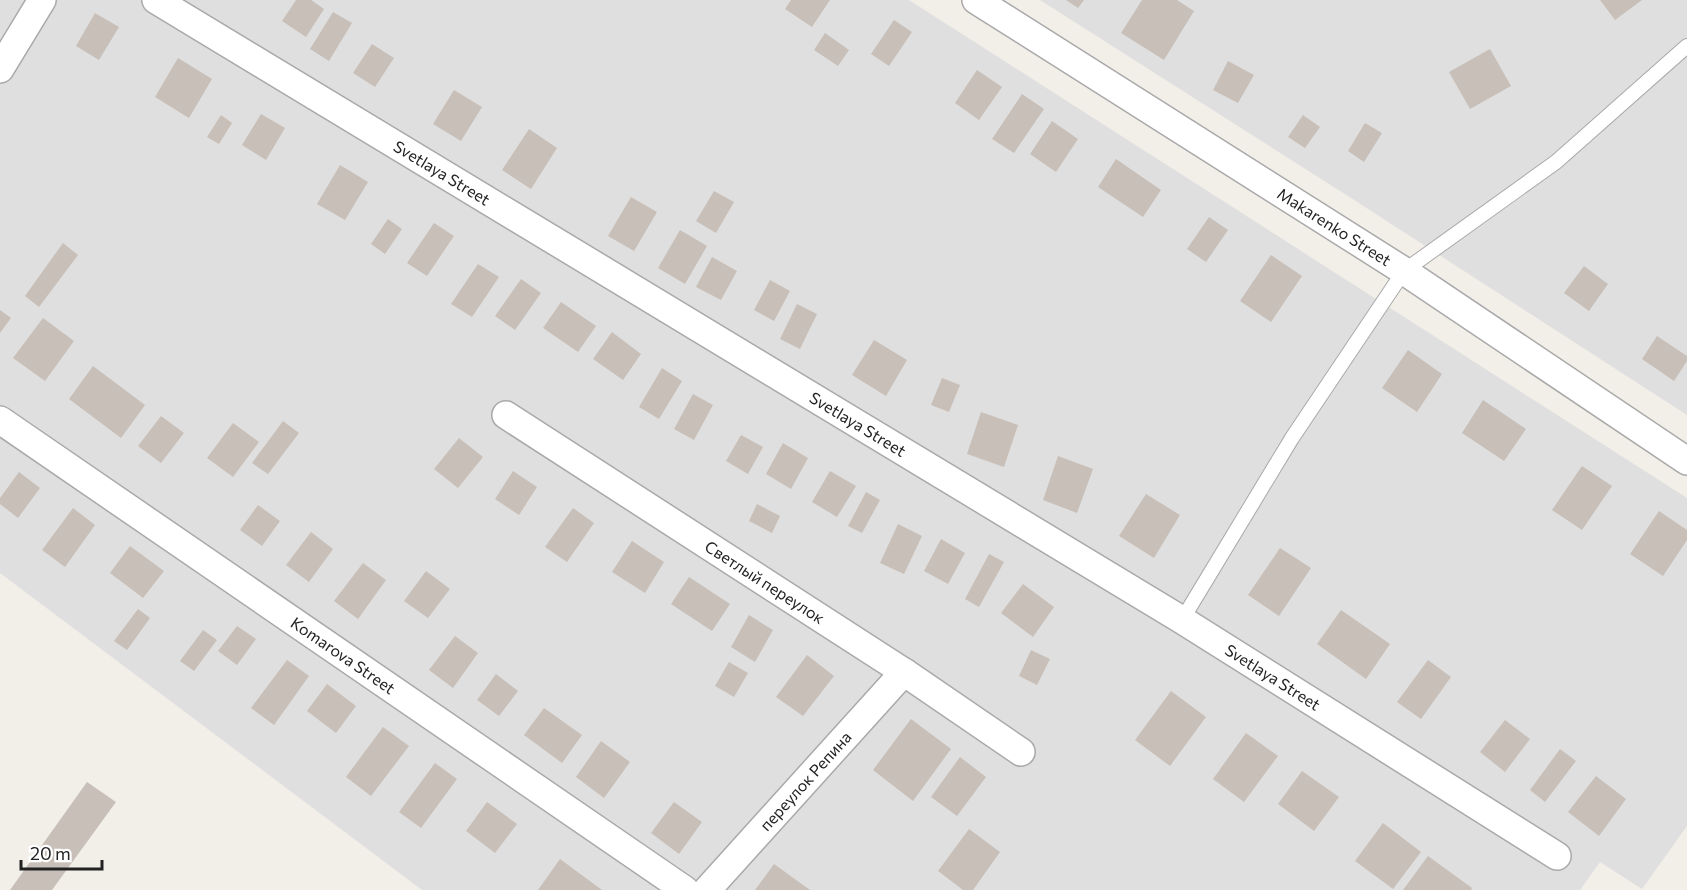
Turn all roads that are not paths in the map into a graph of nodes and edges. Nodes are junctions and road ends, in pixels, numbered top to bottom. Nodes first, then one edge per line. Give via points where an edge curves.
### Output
1 (42, 0) edge
2 (156, 0) edge
3 (976, 0) edge
4 (1687, 46) edge
5 (0, 69) edge
6 (1404, 271) junction
7 (506, 414) dead end
8 (0, 420) edge
9 (1687, 462) edge
10 (1182, 620) junction
11 (904, 672) junction
12 (1021, 752) dead end
13 (1557, 855) dead end
14 (685, 890) edge
15 (707, 890) edge

1 - 5 street
2 - 10 street, Svetlaya Street
3 - 6 street, Makarenko Street
4 - 6 lane via 1556,162
6 - 9 street, Makarenko Street
6 - 10 lane via 1292,438
7 - 11 street, Светлый переулок
8 - 14 street, Komarova Street
10 - 13 street, Svetlaya Street
11 - 12 street, Светлый переулок
11 - 15 street, переулок Репина

